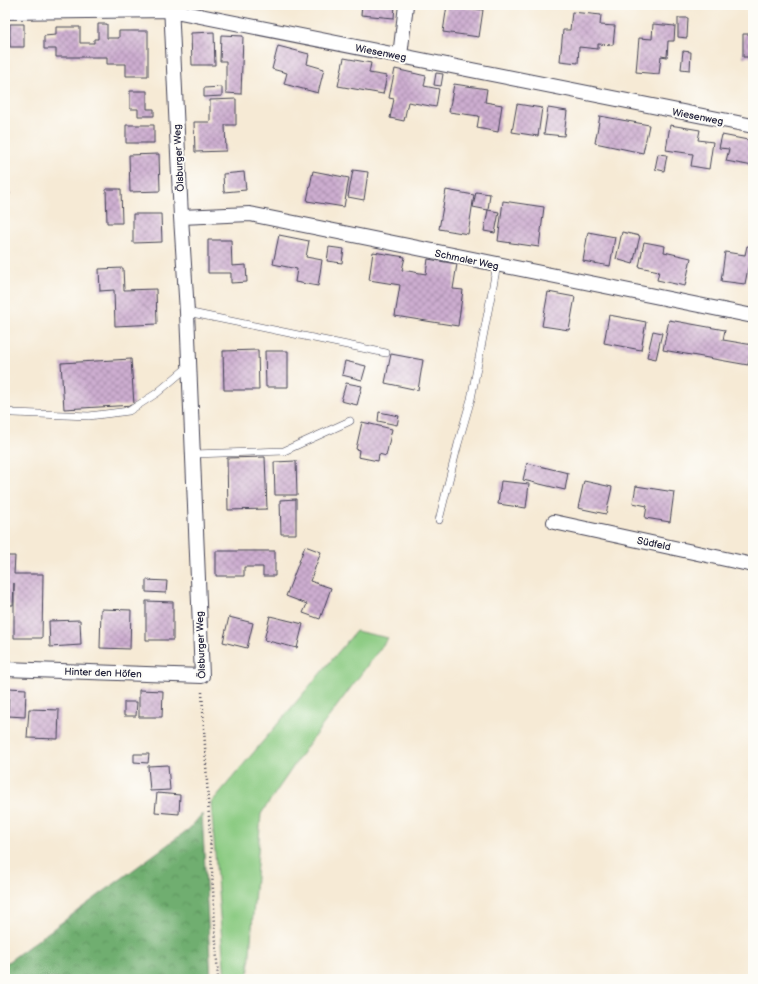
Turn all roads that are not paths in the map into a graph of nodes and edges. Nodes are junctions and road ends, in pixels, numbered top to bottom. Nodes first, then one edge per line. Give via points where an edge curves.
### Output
1 (406, 5) edge
2 (171, 7) edge
3 (5, 12) edge
4 (400, 56) junction
5 (753, 126) edge
6 (181, 217) junction
7 (497, 265) junction
8 (187, 312) junction
9 (753, 316) edge
10 (386, 353) dead end
11 (189, 366) junction
12 (5, 411) edge
13 (350, 421) dead end
14 (193, 454) junction
15 (439, 520) dead end
16 (554, 522) dead end
17 (753, 565) edge
18 (5, 669) edge
19 (202, 676) joint

1 - 4 street
2 - 3 street, Wiesenweg
2 - 4 street, Wiesenweg
2 - 6 street, Ölsburger Weg
4 - 5 street, Wiesenweg
6 - 7 street, Schmaler Weg via 250,214
6 - 8 street, Ölsburger Weg
7 - 9 street, Schmaler Weg
7 - 15 lane via 471,400
8 - 10 lane
8 - 11 street, Ölsburger Weg
11 - 12 lane via 129,411 89,416
11 - 14 street, Ölsburger Weg
13 - 14 lane via 284,451
14 - 19 street, Ölsburger Weg
16 - 17 street, Südfeld
18 - 19 street, Hinter den Höfen

